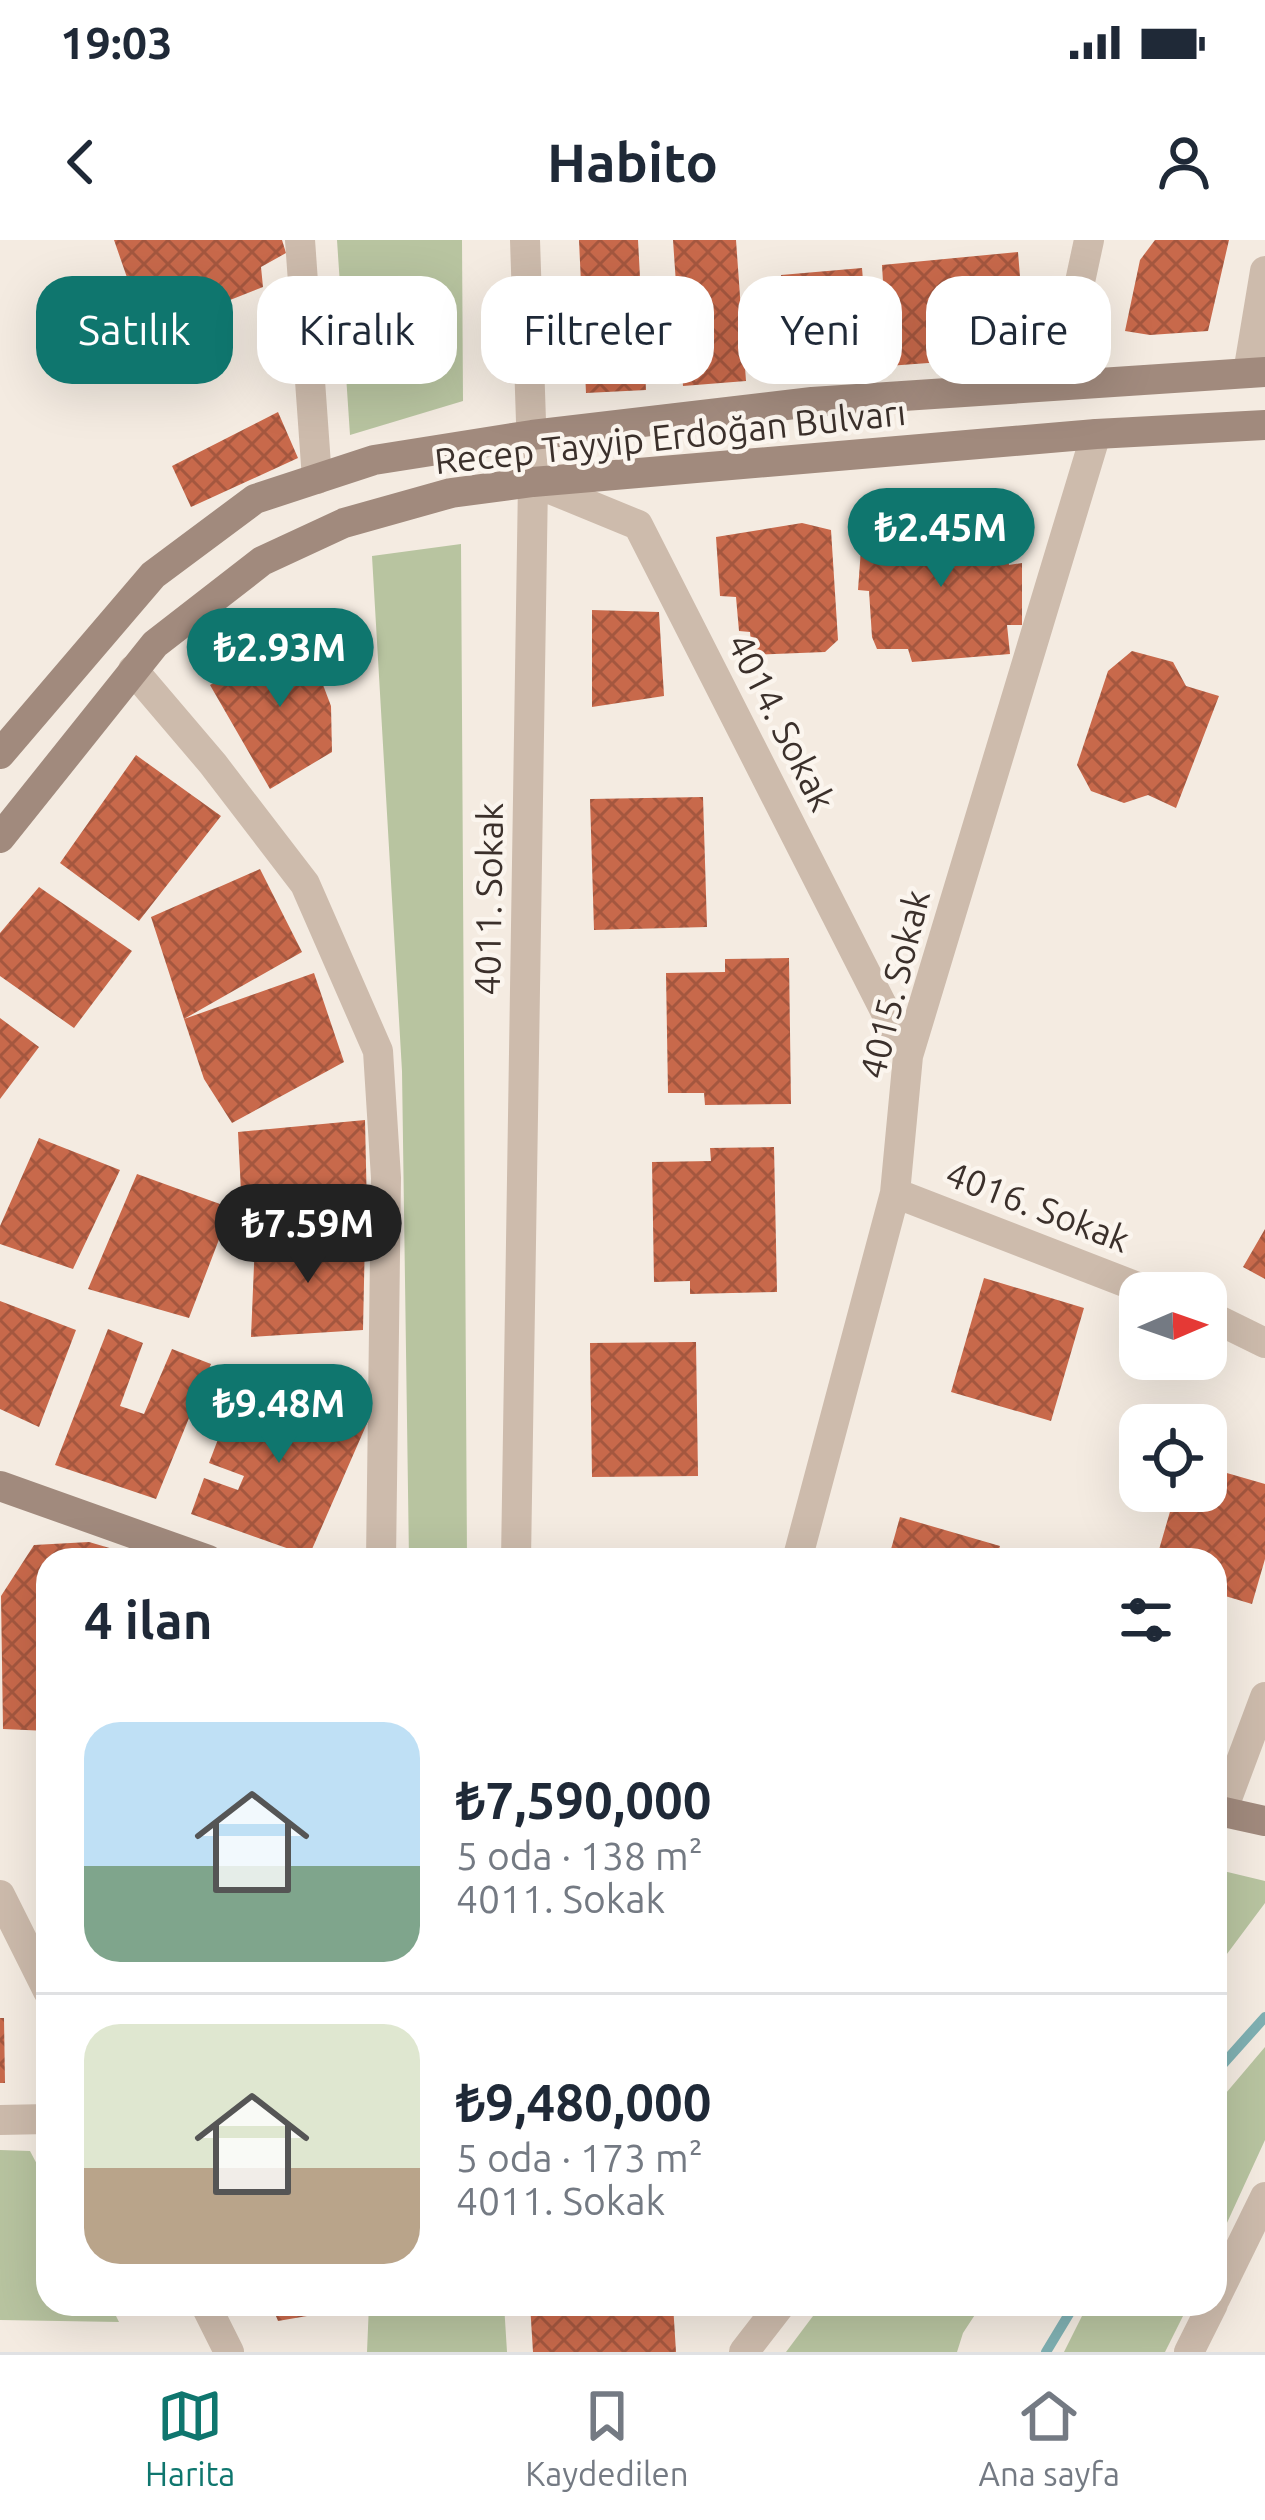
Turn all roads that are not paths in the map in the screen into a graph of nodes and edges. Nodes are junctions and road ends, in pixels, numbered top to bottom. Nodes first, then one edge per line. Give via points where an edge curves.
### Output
1 (300, 240) edge
2 (525, 240) edge
3 (1090, 240) edge
4 (1265, 271) edge
5 (1082, 276) edge
6 (1256, 372) edge
7 (1111, 381) edge
8 (1058, 384) edge
9 (1265, 425) edge
10 (1096, 434) junction
11 (532, 435) junction
12 (317, 479) junction
13 (533, 482) junction
14 (133, 670) junction
15 (0, 754) edge
16 (0, 838) edge
17 (908, 1056) junction
18 (895, 1192) junction
19 (1119, 1280) edge
20 (1227, 1324) edge
21 (1265, 1343) edge
22 (0, 1486) edge
23 (174, 1548) edge
24 (381, 1548) edge
25 (516, 1548) edge
26 (800, 1548) edge
27 (1265, 1697) edge
28 (1227, 1789) edge
29 (1227, 1813) edge
30 (1265, 1821) edge
31 (0, 1894) edge
32 (36, 1966) edge
33 (0, 2120) edge
34 (36, 2120) edge
35 (1265, 2197) edge
36 (1227, 2275) edge
37 (211, 2316) edge
38 (772, 2316) edge
39 (1207, 2316) edge
40 (229, 2352) edge
41 (744, 2352) edge
42 (1189, 2352) edge

1 - 12 street
2 - 11 street, 4011. Sokak
3 - 5 street
4 - 6 street
6 - 7 main road, Recep Tayyip Erdoğan Bulvarı
8 - 11 main road, Recep Tayyip Erdoğan Bulvarı
9 - 10 main road, Recep Tayyip Erdoğan Bulvarı
10 - 13 main road, Recep Tayyip Erdoğan Bulvarı
10 - 17 street, 4015. Sokak
11 - 12 main road, Recep Tayyip Erdoğan Bulvarı via 374,460
11 - 13 street, 4011. Sokak
12 - 15 main road, Recep Tayyip Erdoğan Bulvarı via 255,499 153,574
13 - 14 main road, Recep Tayyip Erdoğan Bulvarı via 344,523 262,561
13 - 17 street, 4014. Sokak via 638,525
13 - 25 street, 4011. Sokak
14 - 16 main road, Recep Tayyip Erdoğan Bulvarı
14 - 24 street via 305,884 378,1052 386,1178
17 - 18 street, 4015. Sokak
18 - 19 street, 4016. Sokak
18 - 26 street, 4015. Sokak
20 - 21 street
22 - 23 main road
27 - 28 street
29 - 30 main road
31 - 32 street
33 - 34 street
35 - 36 street
37 - 40 street
38 - 41 street
39 - 42 street

